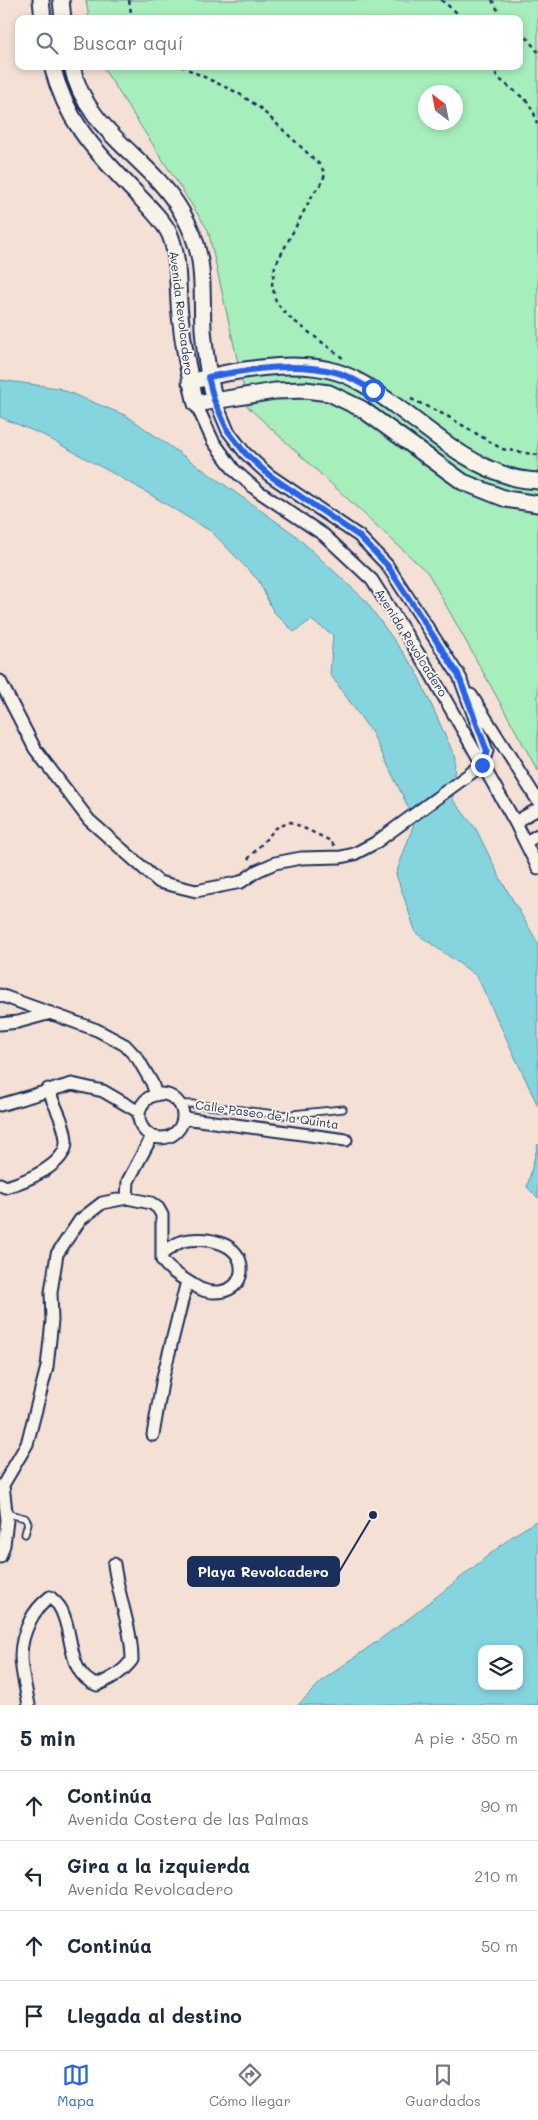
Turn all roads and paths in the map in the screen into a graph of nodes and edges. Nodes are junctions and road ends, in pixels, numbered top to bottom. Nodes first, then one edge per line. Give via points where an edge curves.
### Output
1 (41, 0) edge
2 (61, 0) edge
3 (129, 0) edge
4 (441, 0) edge
5 (492, 0) edge
6 (42, 15) edge
7 (63, 15) edge
8 (131, 15) edge
9 (460, 15) edge
10 (501, 15) edge
11 (523, 36) edge
12 (538, 52) edge
13 (53, 70) edge
14 (74, 70) edge
15 (189, 70) edge
16 (494, 70) edge
17 (538, 128) edge
18 (351, 364) dead end
19 (208, 377) junction
20 (190, 382) junction
21 (403, 395) dead end
22 (214, 400) junction
23 (196, 404) junction
24 (538, 455) edge
25 (269, 475) junction
26 (538, 481) edge
27 (258, 491) junction
28 (538, 504) edge
29 (458, 674) junction
30 (0, 681) edge
31 (482, 765) junction
32 (538, 801) edge
33 (538, 809) edge
34 (515, 822) junction
35 (538, 835) edge
36 (526, 842) junction
37 (341, 857) junction
38 (248, 859) dead end
39 (538, 868) edge
40 (0, 995) edge
41 (51, 1013) junction
42 (0, 1024) edge
43 (48, 1090) junction
44 (156, 1094) junction
45 (180, 1104) junction
46 (0, 1105) edge
47 (343, 1109) dead end
48 (139, 1112) junction
49 (184, 1118) junction
50 (152, 1136) junction
51 (346, 1140) dead end
52 (0, 1184) edge
53 (127, 1198) junction
54 (163, 1253) junction
55 (187, 1281) junction
56 (153, 1435) dead end
57 (5, 1513) junction
58 (25, 1534) dead end
59 (0, 1558) edge
60 (114, 1564) dead end
61 (29, 1705) edge

1 - 6 main road
2 - 7 main road
3 - 8 path
4 - 9 path
5 - 10 path
11 - 12 path
13 - 20 main road, Avenida Revolcadero via 58,90 77,127 170,234
14 - 19 main road, Avenida Revolcadero via 88,107 110,134 164,187 181,210 194,237 202,263
15 - 18 path via 259,107 320,164 325,173 275,266 272,284 276,302 289,317
16 - 17 path via 498,78 526,101
19 - 20 main road
19 - 22 main road, Avenida Revolcadero
19 - 26 main road via 276,368 304,367 337,372 373,390 474,462 512,477
20 - 23 main road, Avenida Revolcadero
21 - 24 path via 447,416 502,449
22 - 23 main road
22 - 25 street, Avenida Revolcadero via 228,431 245,453
22 - 28 main road via 275,391 305,390 329,394 362,409 463,482 506,499
23 - 27 street, Avenida Revolcadero via 213,441 234,470
25 - 27 street
25 - 29 street, Avenida Revolcadero via 359,536 370,547 392,572
27 - 31 street, Avenida Revolcadero via 324,535 372,580 421,656
29 - 31 street via 487,751
29 - 32 street, Avenida Revolcadero
30 - 37 street via 35,749 89,820 159,882 196,891 240,882 275,863 301,858
31 - 34 street, Avenida Revolcadero
31 - 37 street via 375,843
33 - 34 street
34 - 36 street, Avenida Revolcadero
35 - 36 street
36 - 39 street, Avenida Revolcadero
37 - 38 path via 331,841 291,822 276,828
40 - 41 street
41 - 42 street
41 - 44 street via 97,1030 125,1045 138,1059
43 - 46 street
43 - 48 street via 72,1084 103,1092
43 - 52 street via 63,1127 66,1142 62,1153 54,1163 22,1183 5,1187
44 - 45 street via 165,1094
44 - 48 street via 142,1104
45 - 47 lane via 283,1115
45 - 49 street
48 - 50 street via 143,1129
49 - 50 street via 173,1135 166,1138
49 - 51 street, Calle Paseo de la Quinta
50 - 53 street via 128,1181
53 - 54 street via 151,1203 158,1208 162,1215
53 - 57 street via 102,1203 80,1220 57,1254 51,1292 52,1321 47,1368 27,1444 3,1484
54 - 55 street via 162,1260 166,1266
54 - 55 street via 183,1242 209,1240 223,1242 239,1262 241,1272 229,1289 210,1292
55 - 56 street via 163,1377
57 - 58 lane via 25,1518 28,1523
57 - 59 street via 7,1520
60 - 61 street via 132,1645 132,1660 113,1678 97,1684 86,1681 76,1664 59,1606 50,1597 41,1604 22,1637 20,1656

